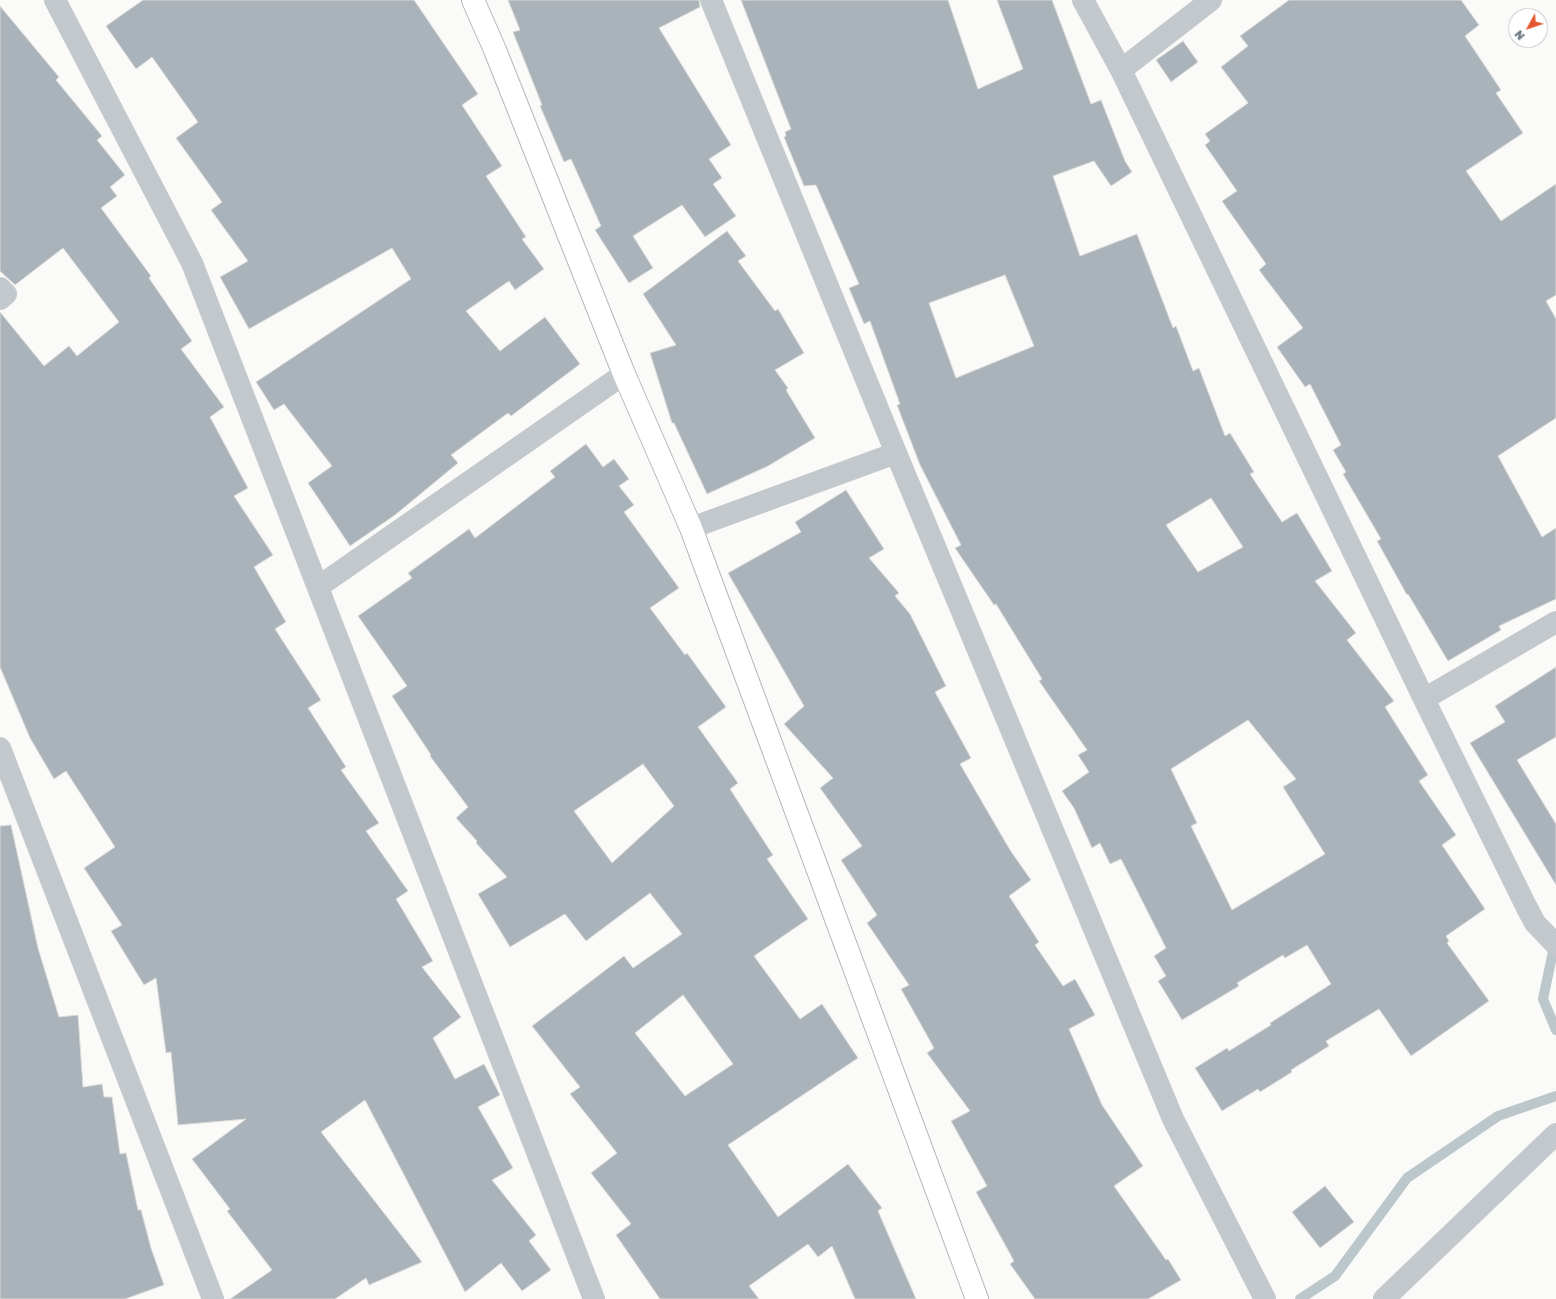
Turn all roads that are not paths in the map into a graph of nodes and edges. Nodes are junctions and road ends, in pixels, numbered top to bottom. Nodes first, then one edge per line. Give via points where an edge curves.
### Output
1 (55, 0) edge
2 (473, 0) edge
3 (711, 0) edge
4 (1083, 0) edge
5 (1211, 0) edge
6 (1121, 70) junction
7 (0, 288) edge
8 (0, 299) edge
9 (624, 374) junction
10 (896, 453) junction
11 (691, 528) junction
12 (318, 587) junction
13 (1556, 622) edge
14 (1424, 699) junction
15 (0, 748) edge
16 (1550, 939) edge
17 (1556, 1134) edge
18 (213, 1299) edge
19 (594, 1299) edge
20 (977, 1299) edge
21 (1265, 1299) edge
22 (1384, 1299) edge

1 - 12 street via 192,263
2 - 9 street
3 - 10 street
4 - 6 street
5 - 6 street
6 - 14 street
7 - 8 street via 6,294
9 - 11 street
9 - 12 street
10 - 11 street
10 - 21 street via 1173,1119
11 - 20 street
12 - 19 street
13 - 14 street
14 - 16 street via 1526,906
15 - 18 street
17 - 22 street

